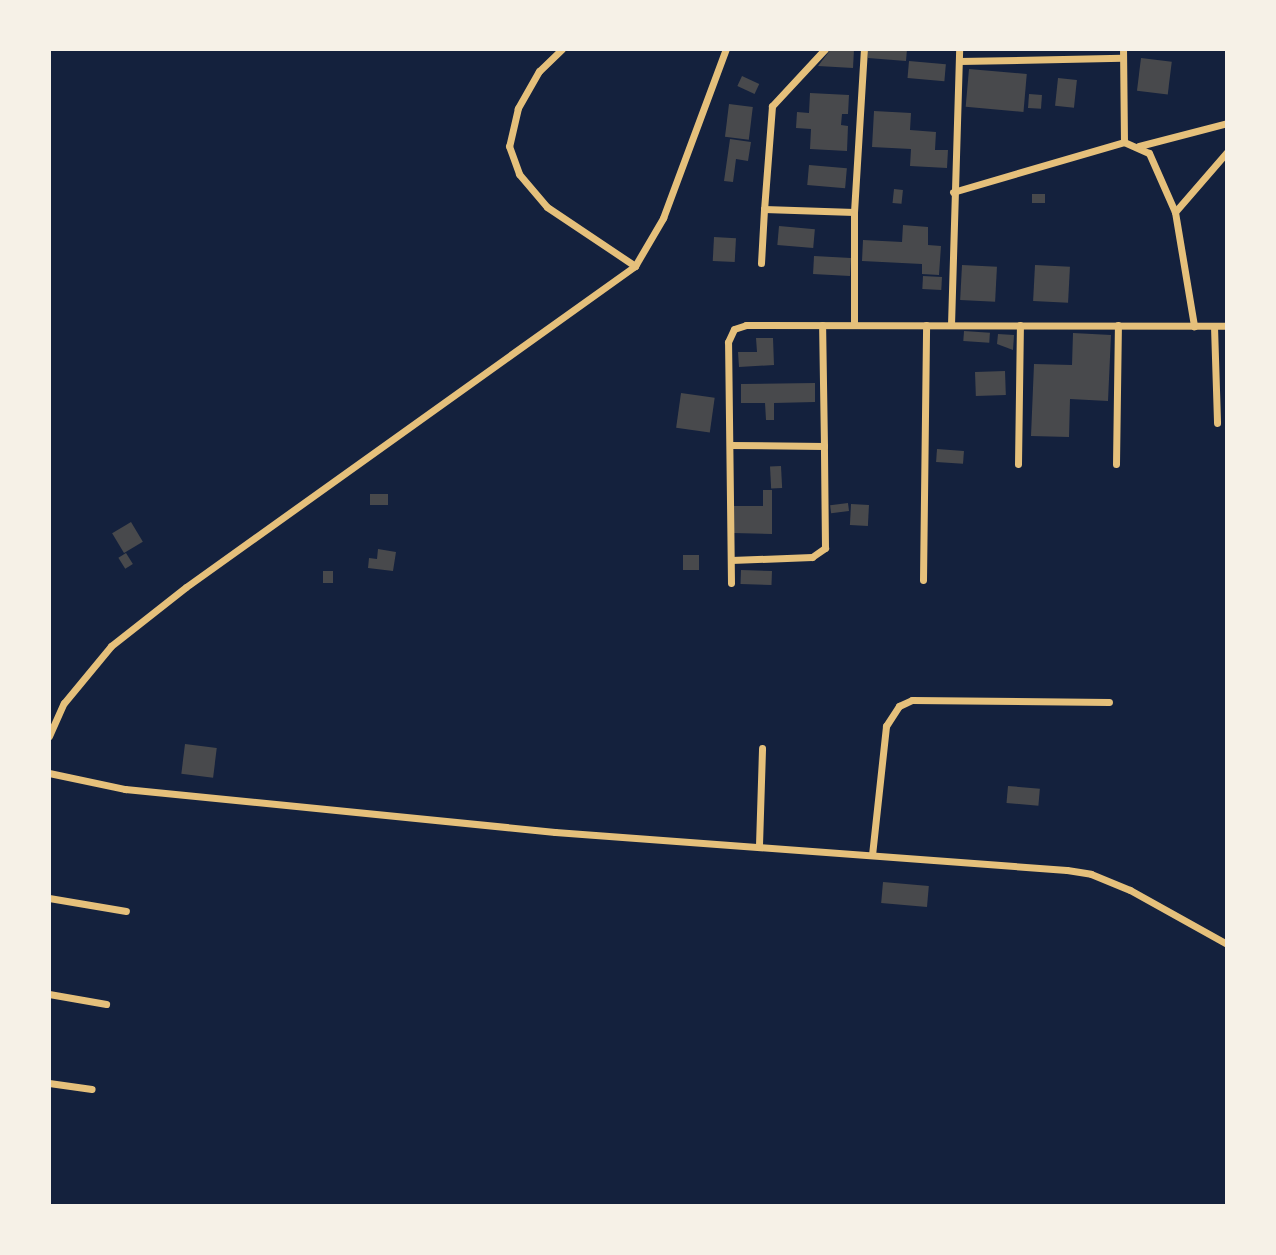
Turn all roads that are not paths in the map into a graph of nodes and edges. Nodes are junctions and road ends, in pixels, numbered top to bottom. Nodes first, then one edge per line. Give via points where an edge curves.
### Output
1 (562, 49) edge
2 (726, 49) edge
3 (825, 49) edge
4 (864, 49) edge
5 (960, 49) edge
6 (1122, 53) edge
7 (959, 61) junction
8 (1227, 123) edge
9 (1124, 142) junction
10 (1139, 146) junction
11 (1227, 152) edge
12 (953, 192) junction
13 (764, 209) junction
14 (855, 212) junction
15 (1175, 212) junction
16 (761, 263) dead end
17 (635, 266) junction
18 (822, 325) junction
19 (854, 325) junction
20 (926, 325) junction
21 (951, 325) junction
22 (1020, 325) junction
23 (1118, 325) junction
24 (1195, 326) junction
25 (1214, 326) junction
26 (1227, 326) edge
27 (1217, 424) dead end
28 (730, 445) junction
29 (824, 446) junction
30 (1018, 464) dead end
31 (1116, 464) dead end
32 (731, 560) junction
33 (923, 580) dead end
34 (731, 583) dead end
35 (1109, 702) dead end
36 (49, 736) edge
37 (762, 748) dead end
38 (49, 773) edge
39 (759, 845) junction
40 (872, 855) junction
41 (49, 898) edge
42 (126, 911) dead end
43 (1227, 944) edge
44 (49, 995) edge
45 (106, 1004) dead end
46 (49, 1083) edge
47 (92, 1089) dead end

1 - 17 street via 539,71 517,108 509,145 519,174 547,207
2 - 17 street via 663,218
3 - 13 street via 772,106
4 - 14 street
5 - 7 street
6 - 7 street
6 - 9 street
7 - 12 street
8 - 10 street
9 - 10 street
9 - 12 street
10 - 15 street via 1157,166
11 - 15 street
12 - 21 street
13 - 14 street
13 - 16 street
14 - 19 street
15 - 24 street
17 - 36 street via 186,587 111,646 64,703
18 - 19 street
18 - 28 street via 734,329 728,342
18 - 29 street
19 - 20 street
20 - 21 street
20 - 33 street
21 - 22 street
22 - 23 street
22 - 30 street
23 - 24 street
23 - 31 street
24 - 25 street
25 - 26 street
25 - 27 street
28 - 29 street
28 - 32 street
29 - 32 street via 825,548 812,557
32 - 34 street
35 - 40 street via 912,700 899,706 886,726
37 - 39 street
38 - 39 street via 125,789 555,832
39 - 40 street
40 - 43 street via 1091,874 1130,890
41 - 42 street
44 - 45 street
46 - 47 street

